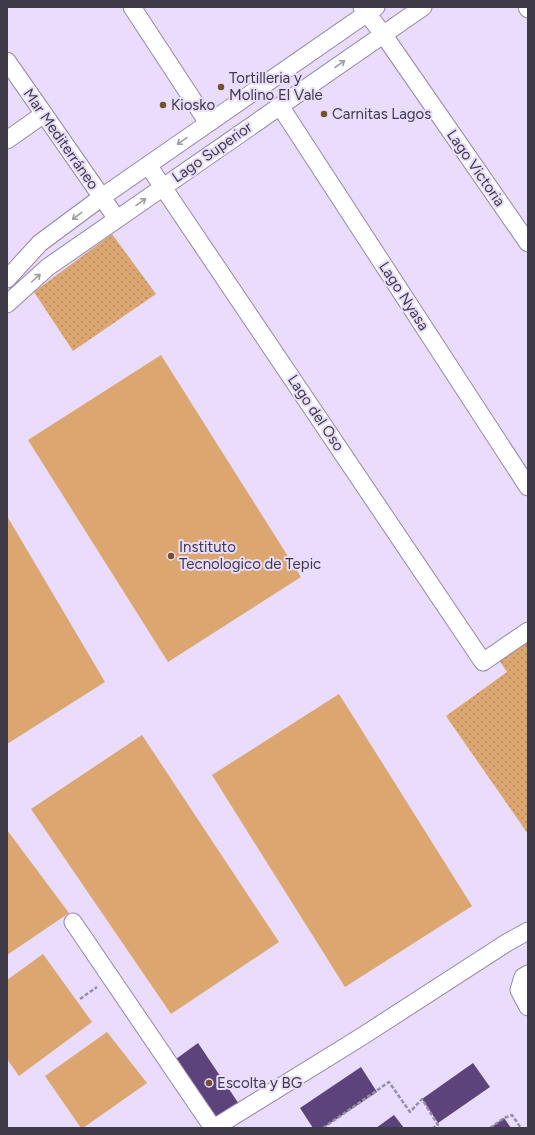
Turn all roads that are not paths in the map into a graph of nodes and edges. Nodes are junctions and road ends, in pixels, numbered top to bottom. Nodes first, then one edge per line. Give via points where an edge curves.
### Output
1 (132, 7) edge
2 (423, 7) edge
3 (368, 9) edge
4 (383, 34) junction
5 (7, 61) edge
6 (280, 106) junction
7 (44, 114) junction
8 (208, 123) junction
9 (7, 140) edge
10 (148, 164) junction
11 (163, 187) junction
12 (102, 197) junction
13 (117, 219) junction
14 (528, 243) edge
15 (7, 279) edge
16 (7, 304) edge
17 (528, 487) edge
18 (528, 631) edge
19 (73, 922) dead end
20 (528, 931) edge
21 (528, 974) edge
22 (528, 1007) edge
23 (213, 1128) edge

1 - 8 street
2 - 4 street, Lago Superior
3 - 4 street, Lago Victoria
3 - 8 street, Lago Superior
6 -> 4 street, Lago Superior
4 - 14 street, Lago Victoria
5 - 7 street, Mar Mediterráneo
6 - 11 street, Lago Superior
6 - 17 street, Lago Nyasa
7 - 9 street
7 - 12 street, Mar Mediterráneo
8 -> 10 street, Lago Superior
10 - 11 street, Lago del Oso
10 - 12 street, Lago Superior
13 -> 11 street, Lago Superior
11 - 18 street, Lago del Oso via 483,662
12 - 13 street, Mar Mediterráneo
12 -> 15 street, Lago Superior via 40,243
16 -> 13 street, Lago Superior via 48,267
19 - 23 street
20 - 23 street
21 - 22 street via 523,977 519,990

